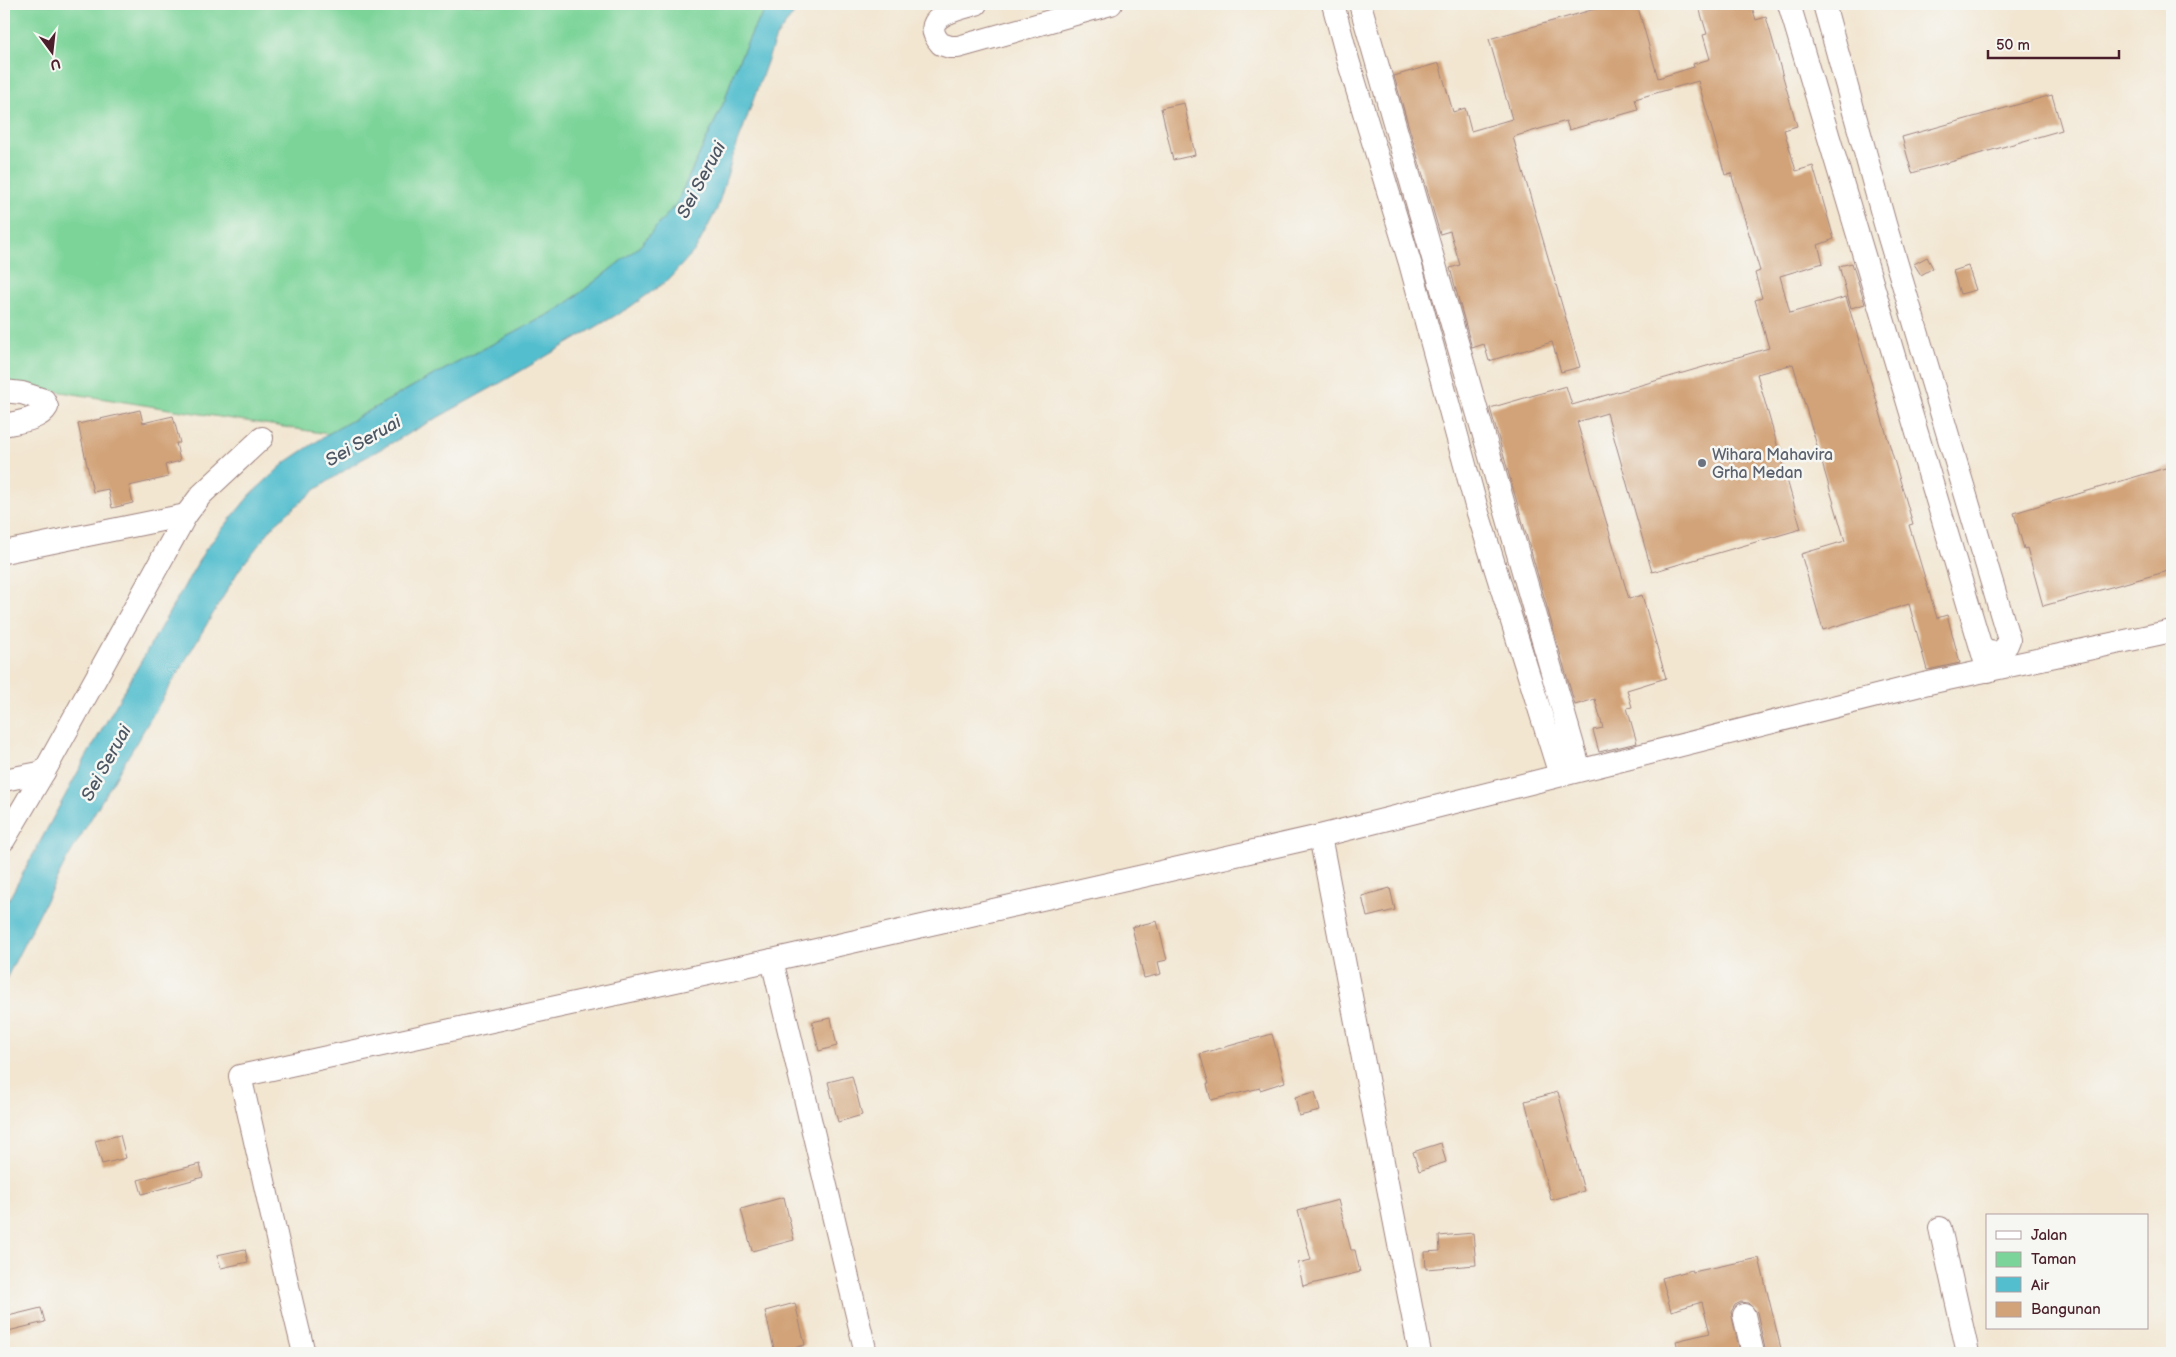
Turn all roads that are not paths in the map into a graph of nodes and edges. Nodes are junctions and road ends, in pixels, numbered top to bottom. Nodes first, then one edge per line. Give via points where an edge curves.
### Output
1 (976, 4) edge
2 (1111, 4) edge
3 (1333, 4) edge
4 (1360, 4) edge
5 (1790, 4) edge
6 (1824, 4) edge
7 (1896, 261) junction
8 (1869, 270) junction
9 (1470, 383) junction
10 (4, 391) edge
11 (1445, 391) junction
12 (4, 425) edge
13 (262, 438) dead end
14 (186, 515) junction
15 (4, 552) edge
16 (2172, 631) edge
17 (2009, 640) junction
18 (1986, 660) junction
19 (2015, 665) junction
20 (1558, 731) junction
21 (44, 772) junction
22 (1570, 773) junction
23 (4, 780) edge
24 (1320, 836) junction
25 (4, 840) edge
26 (772, 960) junction
27 (1940, 1228) dead end
28 (1744, 1315) dead end
29 (304, 1353) edge
30 (866, 1353) edge
31 (1420, 1353) edge
32 (1753, 1353) edge
33 (1968, 1353) edge

1 - 2 street via 939,16 934,31 941,44 958,47
3 - 11 street
4 - 9 street
5 - 8 street
6 - 7 street
7 - 8 street
7 - 17 street
8 - 18 street
9 - 11 street
9 - 20 street
10 - 12 street via 44,400 47,407 34,418
11 - 20 street via 1478,513
13 - 14 street via 201,495
14 - 15 street
14 - 21 street
16 - 19 street
17 - 18 street via 2007,648 2000,653 1991,653
17 - 19 street
18 - 19 street
18 - 22 street via 1924,684
20 - 22 street
21 - 23 street
21 - 25 street
22 - 24 street
24 - 26 street
24 - 31 street
26 - 29 street via 240,1076
26 - 30 street
27 - 33 street
28 - 32 street

